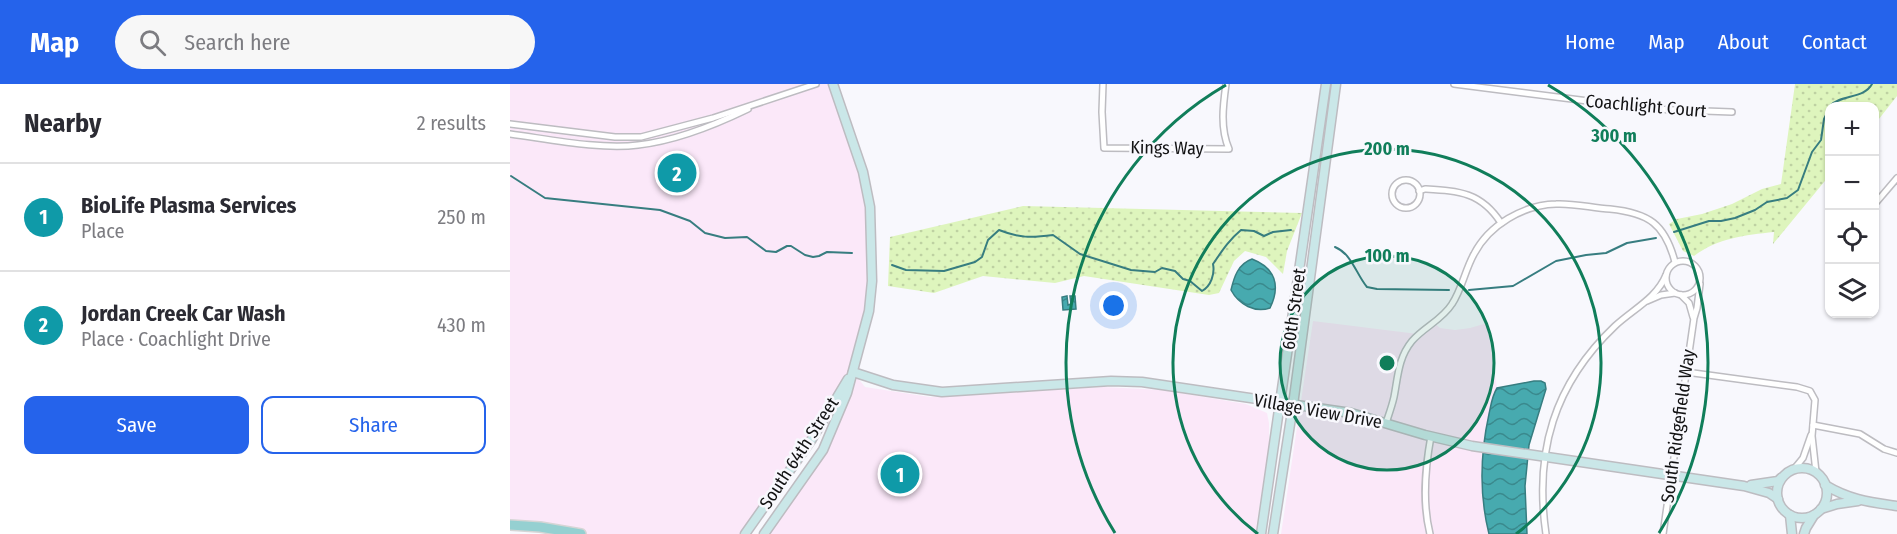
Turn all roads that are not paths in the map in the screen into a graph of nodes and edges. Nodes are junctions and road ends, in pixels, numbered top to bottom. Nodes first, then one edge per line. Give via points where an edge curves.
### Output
1 (816, 84) edge
2 (833, 84) edge
3 (1103, 84) edge
4 (1226, 84) edge
5 (1326, 84) edge
6 (1336, 84) edge
7 (1454, 84) edge
8 (1524, 84) edge
9 (1523, 93) junction
10 (765, 100) junction
11 (1732, 112) dead end
12 (510, 124) edge
13 (510, 134) edge
14 (1897, 178) edge
15 (1894, 187) edge
16 (1419, 191) junction
17 (1879, 201) edge
18 (1501, 223) junction
19 (1675, 262) junction
20 (1666, 275) junction
21 (1700, 284) junction
22 (1679, 294) junction
23 (1645, 302) junction
24 (1694, 318) junction
25 (853, 372) junction
26 (1686, 372) junction
27 (1280, 403) junction
28 (1293, 405) junction
29 (1386, 423) junction
30 (1813, 428) junction
31 (1431, 436) junction
32 (1897, 453) edge
33 (1545, 457) junction
34 (1790, 471) junction
35 (1816, 472) junction
36 (1672, 476) junction
37 (1826, 485) junction
38 (1744, 486) junction
39 (1778, 499) junction
40 (1859, 501) junction
41 (1897, 506) edge
42 (1818, 512) junction
43 (1790, 515) junction
44 (510, 525) edge
45 (581, 534) edge
46 (745, 534) edge
47 (764, 534) edge
48 (1261, 534) edge
49 (1273, 534) edge
50 (1430, 534) edge
51 (1546, 534) edge
52 (1663, 534) edge
53 (1792, 534) edge
54 (1804, 534) edge

1 - 10 street
2 - 25 street, South 64th Street via 863,172 872,228 869,310
3 - 4 street, Kings Way via 1104,147 1229,149 1223,122
5 - 27 street, 60th Street
6 - 28 street, 60th Street
7 - 9 street, Coachlight Court
8 - 9 street
9 - 11 street, Coachlight Court via 1651,109
10 - 12 street via 641,136 615,137
10 - 13 street via 715,125 639,145 612,146
14 - 15 street
15 - 17 street
16 - 16 street via 1412,181 1400,181 1393,187 1392,197 1399,206 1409,207 1417,201
16 - 18 street via 1466,193 1486,206
18 - 19 street via 1525,210 1555,204 1633,213 1647,217 1663,231
18 - 29 street via 1474,254 1447,312 1418,334 1405,351
19 - 20 street
19 - 21 street via 1694,264
20 - 22 street via 1666,284
20 - 23 street
21 - 22 street via 1695,291
21 - 24 street, South Ridgefield Way
22 - 23 street via 1661,295
22 - 24 street via 1689,303
23 - 33 street via 1580,364 1557,410
24 - 26 street, South Ridgefield Way
25 - 27 street, Village View Drive via 929,391 1111,381
25 - 46 street, South 64th Street via 812,439
25 - 47 street, South 64th Street via 823,450
26 - 30 street via 1804,389 1815,400
26 - 36 street, South Ridgefield Way
27 - 28 street, Village View Drive
27 - 48 street, 60th Street
28 - 29 street, Village View Drive via 1351,413
28 - 49 street, 60th Street
29 - 31 street, Village View Drive
30 - 32 street via 1860,434
30 - 34 street via 1803,458
30 - 35 street
31 - 33 street, Village View Drive
31 - 50 street via 1425,480
33 - 36 street, Village View Drive
33 - 51 street via 1542,491
34 - 35 street
34 - 38 street via 1778,481
34 - 39 street via 1778,487
35 - 37 street
36 - 38 street, Village View Drive
36 - 52 street, South Ridgefield Way
37 - 40 street
37 - 42 street via 1826,499
38 - 39 street, Village View Drive
39 - 43 street
40 - 41 street
40 - 42 street
42 - 43 street via 1801,518
42 - 54 street
43 - 53 street
44 - 45 main road

